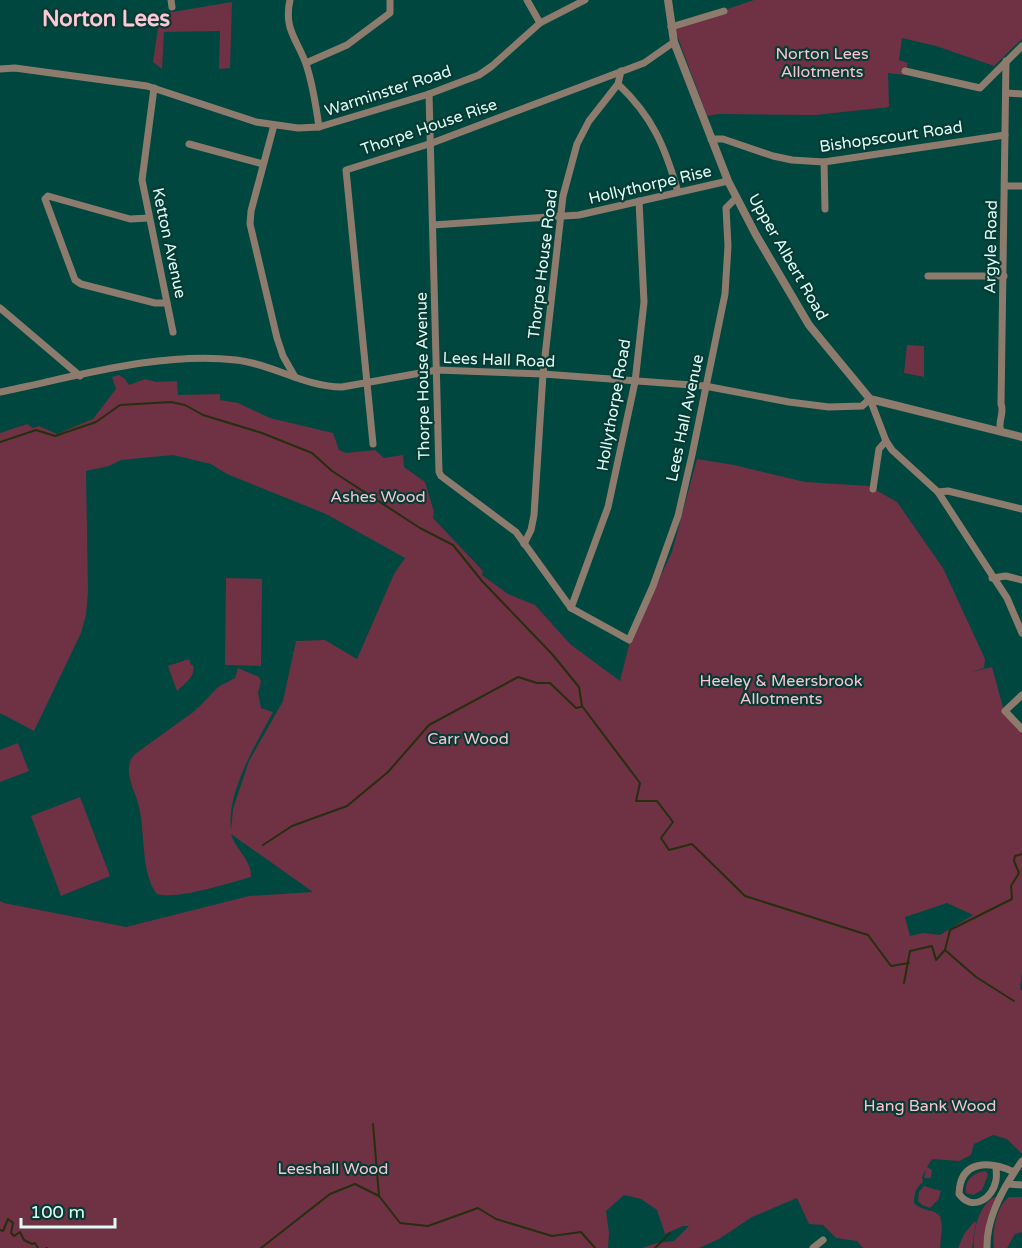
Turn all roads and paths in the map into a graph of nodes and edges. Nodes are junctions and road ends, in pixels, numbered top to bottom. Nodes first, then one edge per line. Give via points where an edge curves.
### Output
1 (290, 0) edge
2 (390, 0) edge
3 (527, 0) edge
4 (585, 0) edge
5 (668, 0) edge
6 (724, 11) dead end
7 (540, 23) junction
8 (670, 27) junction
9 (674, 42) junction
10 (1022, 46) edge
11 (1006, 61) junction
12 (306, 63) junction
13 (0, 69) edge
14 (621, 71) junction
15 (905, 71) dead end
16 (618, 84) junction
17 (154, 88) junction
18 (1007, 93) junction
19 (429, 94) junction
20 (1022, 94) edge
21 (274, 125) junction
22 (319, 127) junction
23 (1005, 135) junction
24 (711, 138) junction
25 (432, 143) junction
26 (189, 144) dead end
27 (824, 162) junction
28 (263, 164) junction
29 (729, 181) junction
30 (1005, 186) junction
31 (1022, 186) edge
32 (678, 192) junction
33 (736, 198) junction
34 (639, 201) junction
35 (825, 209) dead end
36 (562, 215) junction
37 (149, 218) junction
38 (433, 225) junction
39 (928, 276) dead end
40 (1004, 276) junction
41 (167, 303) junction
42 (0, 308) edge
43 (173, 332) dead end
44 (437, 370) junction
45 (543, 374) junction
46 (80, 376) junction
47 (295, 377) junction
48 (635, 382) junction
49 (366, 383) junction
50 (705, 386) junction
51 (0, 392) edge
52 (870, 399) junction
53 (1001, 431) junction
54 (1022, 436) edge
55 (885, 441) junction
56 (373, 444) dead end
57 (873, 489) dead end
58 (938, 492) junction
59 (1022, 509) edge
60 (524, 544) junction
61 (992, 578) junction
62 (1022, 580) edge
63 (571, 608) junction
64 (1022, 633) edge
65 (629, 640) joint
66 (1022, 695) edge
67 (1022, 729) edge
68 (1022, 1161) edge
69 (996, 1166) junction
70 (1014, 1172) junction
71 (1008, 1184) junction
72 (1022, 1185) edge
73 (823, 1240) dead end
74 (813, 1248) edge
75 (987, 1248) edge

1 - 12 street via 292,35
2 - 12 street via 386,18 347,45
3 - 7 street
4 - 7 street, Warminster Road
5 - 8 street, Upper Albert Road
6 - 8 street
7 - 19 street, Warminster Road via 486,70
8 - 9 street, Upper Albert Road
9 - 14 street, Thorpe House Rise via 644,63
9 - 24 street, Upper Albert Road
10 - 11 street
11 - 15 street via 983,86 976,88
11 - 18 street, Argyle Road
12 - 22 street
13 - 17 street, Warminster Road
14 - 16 street, Thorpe House Road
14 - 25 street, Thorpe House Rise
16 - 32 street via 650,120
16 - 36 street, Thorpe House Road via 589,121 577,144
17 - 21 street, Warminster Road
17 - 37 street, Ketton Avenue via 142,180
18 - 20 street
18 - 23 street, Argyle Road
19 - 22 street, Warminster Road
19 - 25 street, Thorpe House Avenue
21 - 22 street, Warminster Road
21 - 28 street
23 - 27 street, Bishopscourt Road
23 - 30 street, Argyle Road
24 - 27 street, Bishopscourt Road via 773,156
24 - 29 street, Upper Albert Road
25 - 38 street, Thorpe House Avenue
25 - 49 street, Thorpe House Rise via 348,168 345,173
26 - 28 street
27 - 35 street
28 - 47 street via 251,211 252,236 277,338
29 - 32 street, Hollythorpe Rise
29 - 33 street, Upper Albert Road
30 - 31 street
30 - 40 street, Argyle Road
32 - 34 street, Hollythorpe Rise
33 - 50 street, Lees Hall Avenue via 726,208 725,294
33 - 52 street, Upper Albert Road via 792,300
34 - 36 street, Hollythorpe Rise via 596,212
34 - 48 street, Hollythorpe Road via 644,302
36 - 38 street, Hollythorpe Rise
36 - 45 street, Thorpe House Road
37 - 41 street, Ketton Avenue
37 - 41 street via 130,219 48,196 45,199 75,280
38 - 44 street, Thorpe House Avenue
39 - 40 street
40 - 53 street, Argyle Road
41 - 43 street, Ketton Avenue
42 - 46 street
44 - 45 street, Lees Hall Road
44 - 49 street, Lees Hall Road
44 - 60 street, Thorpe House Avenue via 439,472 516,532
45 - 48 street, Lees Hall Road
45 - 60 street, Thorpe House Road via 534,515
46 - 47 street, Lees Hall Road via 154,361 218,358 257,364
46 - 51 street, Lees Hall Road
47 - 49 street, Lees Hall Road via 328,387
48 - 50 street, Lees Hall Road
48 - 63 street, Hollythorpe Road via 608,507
49 - 56 street, Thorpe House Rise
50 - 52 street, Lees Hall Road via 829,407 862,406
50 - 65 street, Lees Hall Avenue via 678,516
52 - 53 street
52 - 55 street
53 - 54 street
55 - 57 street via 879,449
55 - 58 street
58 - 59 street
58 - 61 street
60 - 63 street, Thorpe House Avenue
61 - 62 street
61 - 64 street via 1014,612
63 - 65 street, Thorpe House Avenue
66 - 67 street via 1005,711
68 - 70 street
69 - 69 street via 983,1164 965,1173 959,1187 964,1200 971,1204 988,1196 996,1181
69 - 70 street
70 - 71 street
71 - 72 street
71 - 75 street via 987,1232
73 - 74 street

